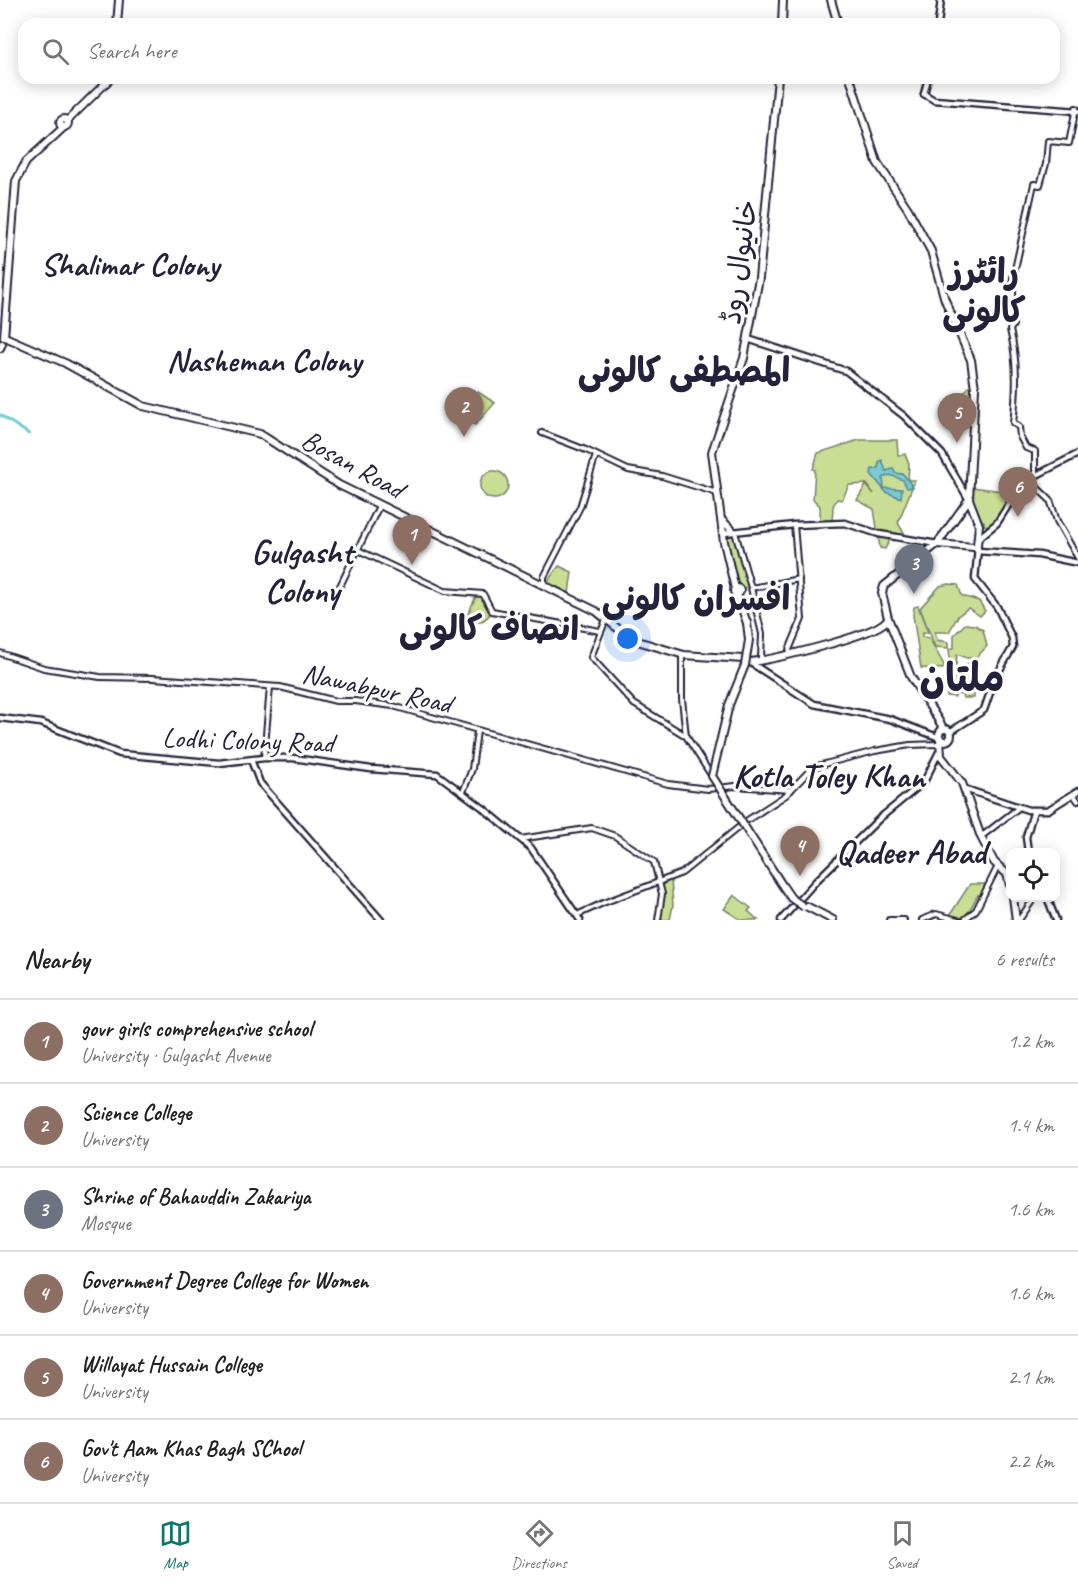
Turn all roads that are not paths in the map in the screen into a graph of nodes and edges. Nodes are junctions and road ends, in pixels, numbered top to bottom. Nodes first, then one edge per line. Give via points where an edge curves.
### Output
1 (120, 0) edge
2 (784, 0) edge
3 (829, 0) edge
4 (940, 0) edge
5 (118, 18) edge
6 (782, 18) edge
7 (835, 18) edge
8 (938, 18) edge
9 (103, 84) edge
10 (853, 84) edge
11 (926, 84) edge
12 (778, 86) joint
13 (1077, 110) edge
14 (64, 123) junction
15 (0, 328) edge
16 (751, 340) dead end
17 (3, 341) edge
18 (135, 403) junction
19 (542, 433) dead end
20 (1078, 454) edge
21 (596, 455) junction
22 (1035, 475) junction
23 (1028, 479) junction
24 (718, 493) junction
25 (969, 499) junction
26 (379, 506) junction
27 (403, 517) junction
28 (794, 525) junction
29 (729, 531) junction
30 (980, 537) junction
31 (937, 544) junction
32 (977, 548) junction
33 (358, 550) junction
34 (1078, 558) edge
35 (1078, 563) edge
36 (521, 574) junction
37 (733, 575) junction
38 (799, 579) junction
39 (542, 580) junction
40 (340, 586) dead end
41 (751, 588) junction
42 (492, 610) junction
43 (886, 619) junction
44 (606, 623) dead end
45 (747, 623) junction
46 (800, 648) junction
47 (789, 650) junction
48 (0, 653) edge
49 (682, 657) junction
50 (761, 657) junction
51 (742, 661) junction
52 (751, 661) junction
53 (270, 687) junction
54 (0, 718) edge
55 (946, 721) dead end
56 (938, 722) junction
57 (477, 731) junction
58 (942, 736) junction
59 (687, 738) junction
60 (939, 752) junction
61 (264, 758) junction
62 (250, 760) junction
63 (713, 778) junction
64 (965, 789) junction
65 (462, 790) junction
66 (791, 790) junction
67 (1075, 793) edge
68 (1078, 801) edge
69 (1017, 809) junction
70 (1034, 810) junction
71 (743, 823) dead end
72 (738, 827) dead end
73 (981, 835) junction
74 (520, 838) junction
75 (1027, 848) edge
76 (997, 864) junction
77 (1006, 873) edge
78 (659, 881) junction
79 (801, 895) junction
80 (1013, 902) edge
81 (1031, 902) edge
82 (1049, 902) edge
83 (798, 905) junction
84 (579, 918) edge
85 (380, 920) edge
86 (658, 920) edge
87 (780, 920) edge
88 (831, 920) edge
89 (889, 920) edge
90 (904, 920) edge
91 (922, 920) edge
92 (958, 920) edge
93 (964, 920) edge
94 (1017, 920) edge
95 (1056, 920) edge

1 - 5 main road
2 - 6 main road
3 - 7 main road
4 - 8 main road
9 - 14 main road
10 - 25 main road via 877,162 931,251 945,300 971,360 975,388
11 - 13 main road via 924,94 932,99
12 - 24 main road, خانیوال روڈ via 759,278 744,358 713,449
12 - 29 main road, خانیوال روڈ via 761,276 745,359 714,449 724,522
13 - 22 street via 1069,143 1048,141 1046,168 1040,185 1034,184 1013,278 1010,330 1017,370 1013,423 1019,427 1026,448 1036,452
14 - 15 main road via 24,162 13,182
14 - 17 main road via 25,163 16,178
16 - 25 main road via 846,370 911,422 942,454
17 - 18 main road, Bosan Road via 61,361
18 - 26 main road, Bosan Road via 260,436 348,492
18 - 27 main road, Bosan Road via 260,434 339,484
19 - 21 street
20 - 22 main road
21 - 24 street via 628,470
21 - 39 street via 580,507
22 - 23 main road
23 - 30 main road via 997,523
23 - 34 street via 1050,500
24 - 29 main road, خانیوال روڈ
25 - 30 main road
25 - 31 main road
26 - 27 main road, Bosan Road
26 - 33 street
27 - 36 main road, Bosan Road
28 - 29 main road
28 - 31 main road via 845,523
28 - 38 street
29 - 37 main road
29 - 37 main road via 726,540
29 - 41 street
30 - 32 main road
31 - 32 main road
31 - 43 main road via 884,586
32 - 35 main road
32 - 58 main road via 975,579 999,610 1013,647 995,678 984,710
33 - 40 street
33 - 42 street via 445,591 483,594
36 - 39 main road, Bosan Road
36 - 49 main road, Bosan Road via 600,616 627,639
37 - 45 main road
38 - 41 street
38 - 47 street via 802,619
39 - 51 main road, Bosan Road via 600,613 631,639 684,655
41 - 50 street via 762,634
42 - 42 street via 600,631
43 - 46 main road
43 - 52 main road via 880,627 837,641
43 - 56 main road via 911,677
43 - 58 main road via 910,678
44 - 59 street via 591,657 634,704
45 - 63 main road, bridge via 747,657 726,715 712,768
45 - 83 main road, bridge via 749,658 731,705 714,776
46 - 47 main road
46 - 50 main road
47 - 50 main road
48 - 53 street, Nawabpur Road via 55,670 103,677
49 - 51 main road, Bosan Road
49 - 59 street
50 - 52 main road
51 - 52 main road via 746,656
52 - 58 main road via 814,704 890,719
53 - 57 street, Nawabpur Road via 338,701 393,706
53 - 61 street
54 - 62 main road, Lodhi Colony Road via 41,723 120,754 219,763
55 - 56 main road
56 - 58 main road
57 - 65 street via 472,769
57 - 66 street, Nawabpur Road via 668,784
58 - 60 main road
58 - 66 street via 821,764 807,771
59 - 63 street
60 - 64 main road
60 - 79 main road via 924,782 880,818
61 - 62 main road, Lodhi Colony Road
61 - 65 main road, Lodhi Colony Road via 430,772
62 - 85 main road via 255,780
63 - 83 main road, bridge
64 - 69 main road via 1003,800
64 - 73 main road
65 - 74 main road, Lodhi Colony Road
66 - 71 street
67 - 68 street
67 - 70 main road via 1048,810
69 - 70 main road
69 - 73 street
70 - 75 main road via 1026,837
72 - 78 street via 682,873
73 - 76 main road
74 - 78 street via 595,829 615,836 650,858
74 - 84 main road, Lodhi Colony Road
76 - 77 main road
76 - 93 street via 976,910
78 - 84 street
78 - 86 street via 662,894
79 - 83 main road
79 - 83 main road
79 - 83 main road via 790,896
80 - 94 main road
81 - 94 street
82 - 95 main road
83 - 87 main road
83 - 88 main road
89 - 90 street
91 - 92 street via 938,914

